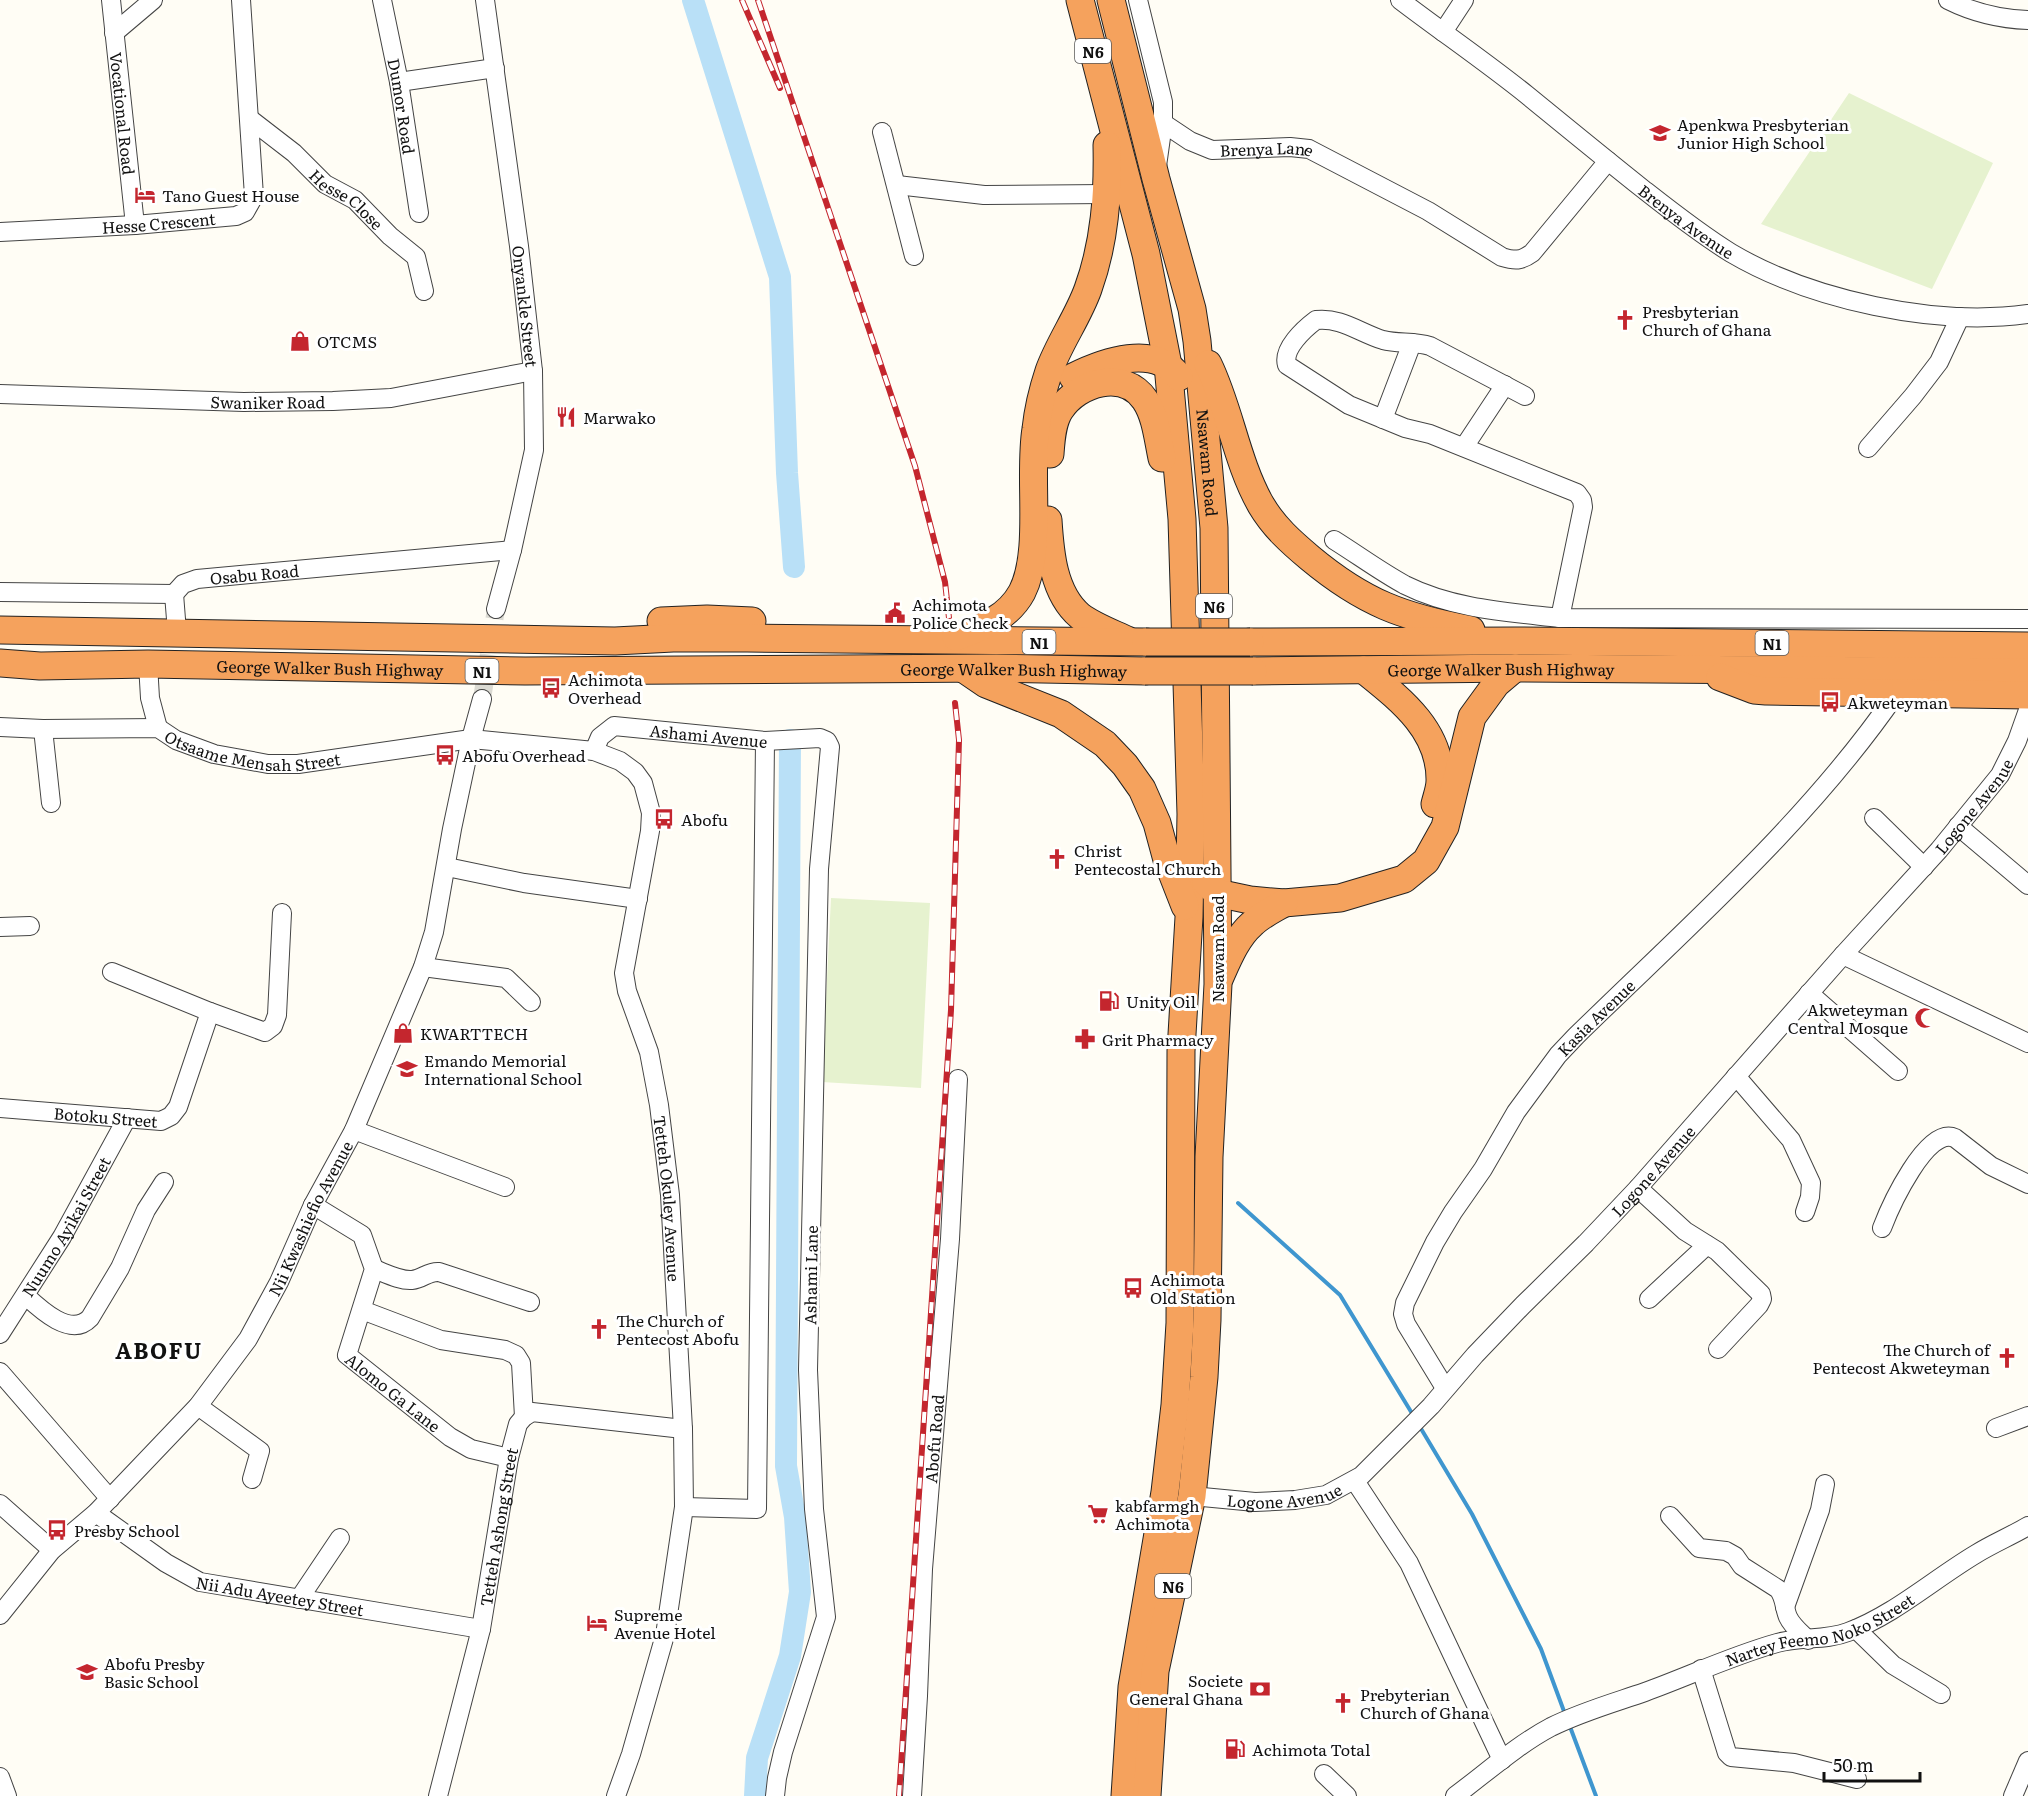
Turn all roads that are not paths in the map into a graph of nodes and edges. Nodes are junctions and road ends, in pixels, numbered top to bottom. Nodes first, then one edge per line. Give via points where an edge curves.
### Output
1 (111, 0) edge
2 (153, 0) edge
3 (241, 0) edge
4 (382, 0) edge
5 (485, 0) edge
6 (1080, 0) edge
7 (1111, 0) edge
8 (1138, 0) edge
9 (1400, 0) edge
10 (1464, 0) edge
11 (1948, 0) edge
12 (2028, 20) edge
13 (1443, 32) junction
14 (114, 33) junction
15 (495, 68) junction
16 (399, 82) junction
17 (1106, 101) junction
18 (250, 119) junction
19 (1163, 123) junction
20 (882, 132) dead end
21 (1608, 161) junction
22 (1156, 179) junction
23 (897, 185) junction
24 (1106, 194) junction
25 (419, 213) dead end
26 (135, 225) junction
27 (0, 232) edge
28 (914, 256) dead end
29 (424, 291) dead end
30 (2028, 314) edge
31 (1960, 317) junction
32 (1197, 341) junction
33 (1412, 342) junction
34 (1168, 365) junction
35 (533, 371) junction
36 (1504, 385) junction
37 (0, 394) edge
38 (1525, 396) dead end
39 (1040, 408) junction
40 (1383, 419) junction
41 (1464, 447) junction
42 (1868, 448) dead end
43 (1182, 519) junction
44 (1214, 528) junction
45 (1334, 540) dead end
46 (512, 550) junction
47 (0, 592) edge
48 (174, 594) junction
49 (496, 609) tunnel mouth
50 (1560, 618) junction
51 (2028, 619) edge
52 (0, 630) edge
53 (177, 632) junction
54 (947, 640) junction
55 (1515, 641) junction
56 (1138, 642) junction
57 (2028, 646) edge
58 (0, 663) edge
59 (148, 664) junction
60 (1515, 668) junction
61 (964, 669) junction
62 (1364, 670) junction
63 (1702, 670) junction
64 (2028, 672) edge
65 (1896, 694) junction
66 (2028, 695) edge
67 (482, 699) tunnel mouth
68 (2028, 710) edge
69 (0, 727) edge
70 (158, 728) junction
71 (43, 729) junction
72 (471, 739) junction
73 (765, 741) junction
74 (830, 747) joint
75 (594, 751) junction
76 (51, 803) dead end
77 (1874, 818) dead end
78 (1958, 826) junction
79 (1191, 862) junction
80 (447, 867) junction
81 (1924, 867) junction
82 (1217, 882) junction
83 (2028, 885) edge
84 (638, 899) junction
85 (1284, 903) junction
86 (282, 913) dead end
87 (1189, 917) junction
88 (30, 926) dead end
89 (0, 927) edge
90 (1844, 955) junction
91 (423, 967) junction
92 (112, 972) dead end
93 (1218, 984) junction
94 (1809, 993) junction
95 (531, 1002) dead end
96 (210, 1012) junction
97 (2028, 1044) edge
98 (1898, 1071) dead end
99 (1737, 1076) junction
100 (958, 1079) dead end
101 (0, 1108) edge
102 (127, 1118) junction
103 (354, 1130) junction
104 (164, 1182) dead end
105 (2028, 1184) edge
106 (505, 1187) dead end
107 (1638, 1188) junction
108 (313, 1205) junction
109 (1804, 1212) dead end
110 (1882, 1228) dead end
111 (1707, 1245) junction
112 (374, 1269) junction
113 (26, 1296) junction
114 (1649, 1299) dead end
115 (530, 1302) dead end
116 (362, 1310) junction
117 (0, 1334) edge
118 (1718, 1349) dead end
119 (0, 1372) edge
120 (1445, 1388) junction
121 (198, 1406) junction
122 (2028, 1416) edge
123 (524, 1417) junction
124 (1996, 1428) dead end
125 (683, 1429) junction
126 (509, 1458) junction
127 (252, 1479) dead end
128 (1355, 1481) junction
129 (1825, 1484) dead end
130 (1165, 1492) junction
131 (1192, 1496) junction
132 (110, 1499) junction
133 (0, 1504) edge
134 (684, 1507) junction
135 (96, 1513) junction
136 (1670, 1516) dead end
137 (2028, 1527) edge
138 (340, 1538) dead end
139 (52, 1550) junction
140 (298, 1599) junction
141 (1785, 1607) junction
142 (0, 1615) edge
143 (481, 1629) junction
144 (1856, 1629) junction
145 (1808, 1640) junction
146 (1701, 1669) junction
147 (1941, 1694) dead end
148 (1502, 1760) junction
149 (2028, 1761) edge
150 (1323, 1774) dead end
151 (0, 1777) edge
152 (1857, 1779) dead end
153 (6, 1796) edge
154 (438, 1796) edge
155 (616, 1796) edge
156 (775, 1796) edge
157 (912, 1796) edge
158 (1125, 1796) edge
159 (1147, 1796) edge
160 (1347, 1796) edge
161 (1455, 1796) edge
162 (2013, 1796) edge

1 - 14 street, Vocational Road
2 - 14 street
3 - 18 street, Hesse Crescent
4 - 16 street, Dumor Road
5 - 15 street, Onyankle Street
6 - 17 highway, Nsawam Road / N6
7 - 22 highway, Nsawam Road / N6
8 - 19 street via 1163,102
9 - 13 street, Brenya Avenue
10 - 13 street
11 - 12 street via 1983,14
13 - 21 street, Brenya Avenue
14 - 26 street, Vocational Road
15 - 16 street
15 - 35 street, Onyankle Street
16 - 25 street, Dumor Road
17 - 24 highway
17 - 34 highway, Nsawam Road / N6 via 1146,254
18 - 26 street, Hesse Crescent via 254,196 244,212 236,216
18 - 29 street, Hesse Close via 294,153 325,184 355,200 416,257
19 - 21 street, Brenya Lane via 1212,150 1309,149 1450,224 1502,257 1514,260 1523,260 1532,253
19 - 22 street
20 - 23 street
21 - 31 street, Brenya Avenue via 1732,253 1781,276 1875,305
22 - 32 highway, Nsawam Road / N6
23 - 24 street via 984,195
23 - 28 street
24 - 39 highway via 1104,228 1091,279 1049,370
26 - 27 street, Hesse Crescent
30 - 31 street, Brenya Avenue
31 - 42 street via 1939,362
32 - 44 highway, Nsawam Road / N6
32 - 55 highway via 1261,505 1282,535 1338,581 1373,602 1438,624
33 - 36 street via 1430,346
33 - 40 street
33 - 40 street via 1383,340 1335,320 1316,320 1294,341 1285,360 1349,405
34 - 39 highway via 1143,358 1102,365 1065,380
34 - 43 highway, Nsawam Road / N6
34 - 44 highway via 1182,383 1198,490
35 - 37 street, Swaniker Road via 391,398 333,401
35 - 46 street, Onyankle Street via 534,450
36 - 38 street
36 - 41 street
39 - 54 highway via 1032,452 1033,553 1022,591 1008,612 985,626
40 - 41 street
41 - 50 street via 1580,496 1583,507
43 - 56 highway via 1167,483 1154,420 1137,390 1125,383 1104,382 1085,388 1068,400 1058,413 1052,434 1046,497 1057,580 1066,599 1081,616
43 - 79 highway, Nsawam Road / N6
44 - 82 highway, Nsawam Road / N6
45 - 50 street via 1406,585 1453,603
46 - 48 street, Osabu Road via 197,579 183,584
46 - 49 street, Onyankle Street
47 - 48 street
48 - 53 street
50 - 51 street
52 - 53 highway, George Walker Bush Highway / N1
53 - 54 highway, George Walker Bush Highway / N1 via 615,641 631,627 652,621 707,619 802,625 837,639
54 - 56 highway, George Walker Bush Highway / N1
55 - 56 highway, George Walker Bush Highway / N1, bridge
55 - 57 highway, George Walker Bush Highway / N1
58 - 59 highway, George Walker Bush Highway / N1
59 - 61 highway, George Walker Bush Highway / N1 via 525,671
59 - 70 street via 150,698
60 - 62 highway, George Walker Bush Highway / N1
60 - 63 highway, George Walker Bush Highway / N1
60 - 85 highway via 1496,684 1472,717 1445,826 1426,861 1404,879 1358,894
61 - 62 highway, George Walker Bush Highway / N1, bridge
61 - 87 highway via 986,684 1061,714 1105,744 1125,765 1142,789 1157,823
62 - 82 highway via 1404,703 1434,743 1440,782 1433,817 1416,848 1385,872 1352,884 1274,888 1238,881
63 - 64 highway, George Walker Bush Highway / N1
63 - 65 highway via 1754,690
65 - 66 highway
65 - 120 street, Kasia Avenue via 1853,753 1759,858 1576,1036 1516,1112 1435,1242 1405,1303 1406,1324
67 - 72 street, Nii Kwashiefio Avenue
68 - 78 street, Logone Avenue via 2000,776
69 - 71 street, Otsaame Mensah Street
70 - 71 street, Otsaame Mensah Street
70 - 72 street, Otsaame Mensah Street via 196,748 268,764 298,764
71 - 76 street
72 - 75 street, Tetteh Okuley Avenue
72 - 80 street, Nii Kwashiefio Avenue
73 - 74 street, Ashami Avenue via 820,738
73 - 75 street, Ashami Avenue via 614,726 600,737
73 - 134 street via 758,1509
74 - 156 street, Ashami Lane via 819,869 808,1370 814,1509 826,1617 783,1752
75 - 84 street, Tetteh Okuley Avenue via 635,772 648,796 650,831
77 - 81 street
78 - 81 street, Logone Avenue
78 - 83 street
79 - 82 highway
79 - 87 highway, Nsawam Road / N6
80 - 84 street via 524,883
80 - 91 street, Nii Kwashiefio Avenue
81 - 90 street, Logone Avenue
82 - 85 highway via 1250,900
82 - 93 highway, Nsawam Road / N6
84 - 125 street, Tetteh Okuley Avenue via 624,973 649,1052 659,1105 670,1195
85 - 93 highway via 1247,929
86 - 96 street via 277,1015 273,1026 259,1031
87 - 130 highway, Nsawam Road / N6 via 1181,1050 1180,1323
88 - 89 street
90 - 94 street, Logone Avenue
90 - 97 street
91 - 95 street via 506,978
91 - 103 street, Nii Kwashiefio Avenue
92 - 96 street
93 - 131 highway, Nsawam Road / N6 via 1209,1157 1207,1320
94 - 98 street
94 - 99 street, Logone Avenue
96 - 102 street, Botoku Street via 178,1107 171,1116 161,1121
99 - 107 street, Logone Avenue
99 - 109 street via 1791,1140 1811,1183
100 - 157 street, Abofu Road via 950,1239 923,1569
101 - 102 street, Botoku Street
102 - 113 street, Nuumo Ayikai Street
103 - 106 street
103 - 108 street, Nii Kwashiefio Avenue
104 - 113 street via 146,1210 120,1268 84,1324 77,1326 44,1313
105 - 110 street via 1991,1166 1955,1138 1943,1135 1930,1143 1902,1185
107 - 111 street via 1685,1231
107 - 120 street, Logone Avenue
108 - 112 street via 362,1235
108 - 121 street, Nii Kwashiefio Avenue via 279,1282 248,1339
111 - 114 street
111 - 118 street via 1758,1289 1762,1299
112 - 115 street via 407,1280 439,1272
112 - 116 street, Alomo Ga Lane
113 - 117 street, Nuumo Ayikai Street
116 - 123 street via 441,1340 516,1355 521,1363
116 - 126 street, Alomo Ga Lane via 347,1355 450,1437 471,1449
119 - 132 street
120 - 128 street, Logone Avenue
121 - 127 street via 260,1451
121 - 132 street, Nii Kwashiefio Avenue
122 - 124 street
123 - 125 street via 532,1412
123 - 126 street, Tetteh Ashong Street via 518,1424
125 - 134 street, Tetteh Okuley Avenue
126 - 143 street, Tetteh Ashong Street
128 - 131 street, Logone Avenue via 1326,1495 1295,1500 1255,1502
128 - 148 street via 1409,1563
129 - 141 street via 1820,1510
130 - 131 highway
130 - 158 highway, Nsawam Road / N6 via 1131,1687
131 - 159 highway, Nsawam Road / N6 via 1155,1671
132 - 135 street, Nii Kwashiefio Avenue
133 - 139 street
134 - 155 street, Tetteh Okuley Avenue via 665,1635
135 - 139 street, Nii Kwashiefio Avenue
135 - 140 street, Nii Adu Ayeetey Street via 200,1582
136 - 141 street via 1699,1548 1726,1551 1778,1589
137 - 144 street, Nartey Feemo Noko Street via 1977,1553
138 - 140 street
139 - 142 street, Nii Kwashiefio Avenue
140 - 143 street, Nii Adu Ayeetey Street
141 - 145 street via 1791,1623
143 - 154 street, Tetteh Ashong Street
144 - 145 street, Nartey Feemo Noko Street via 1831,1638
144 - 147 street via 1893,1665
145 - 146 street, Nartey Feemo Noko Street via 1779,1642
146 - 148 street, Nartey Feemo Noko Street via 1551,1727
146 - 152 street via 1731,1757 1794,1763
148 - 161 street, Nartey Feemo Noko Street
149 - 162 street
150 - 160 street
151 - 153 street

